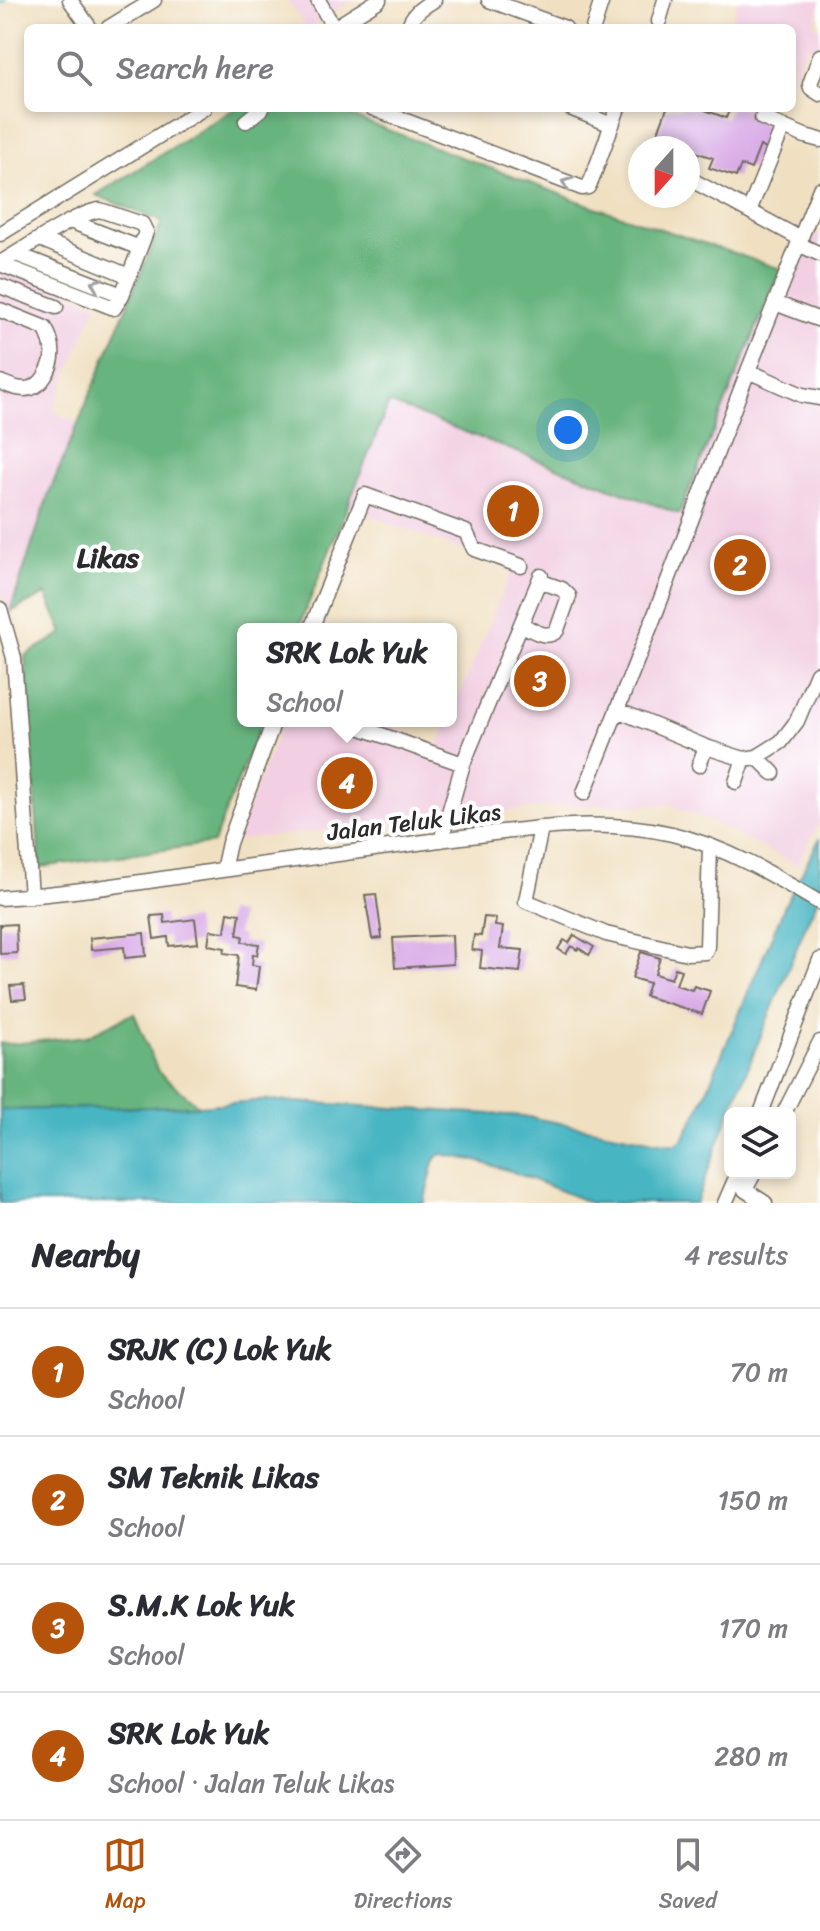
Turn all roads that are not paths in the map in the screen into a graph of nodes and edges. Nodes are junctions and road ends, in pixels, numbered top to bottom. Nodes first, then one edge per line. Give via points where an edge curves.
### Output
1 (154, 0) edge
2 (318, 0) edge
3 (379, 0) edge
4 (434, 0) edge
5 (489, 0) edge
6 (602, 0) edge
7 (665, 0) edge
8 (78, 2) edge
9 (137, 4) edge
10 (659, 21) dead end
11 (88, 24) edge
12 (113, 24) edge
13 (332, 24) edge
14 (340, 24) edge
15 (409, 24) edge
16 (554, 24) edge
17 (594, 24) edge
18 (820, 56) edge
19 (820, 94) edge
20 (198, 112) edge
21 (257, 112) edge
22 (384, 112) edge
23 (580, 112) edge
24 (617, 112) edge
25 (762, 118) dead end
26 (246, 121) dead end
27 (612, 125) junction
28 (783, 127) junction
29 (820, 140) edge
30 (700, 184) edge
31 (78, 186) junction
32 (820, 189) edge
33 (95, 210) junction
34 (749, 211) junction
35 (70, 221) junction
36 (89, 228) junction
37 (0, 234) edge
38 (40, 239) junction
39 (800, 242) junction
40 (140, 248) junction
41 (16, 254) junction
42 (79, 254) junction
43 (820, 254) edge
44 (0, 263) edge
45 (70, 274) junction
46 (129, 276) junction
47 (0, 286) edge
48 (122, 295) junction
49 (775, 303) junction
50 (56, 307) dead end
51 (0, 310) edge
52 (820, 320) edge
53 (748, 371) junction
54 (0, 382) edge
55 (820, 398) edge
56 (521, 566) dead end
57 (0, 609) edge
58 (313, 623) edge
59 (521, 624) junction
60 (817, 673) dead end
61 (617, 710) junction
62 (272, 727) edge
63 (359, 727) edge
64 (706, 747) junction
65 (751, 758) junction
66 (463, 764) junction
67 (699, 765) dead end
68 (773, 773) dead end
69 (736, 782) dead end
70 (584, 793) dead end
71 (541, 828) junction
72 (441, 840) junction
73 (710, 847) junction
74 (223, 870) junction
75 (31, 896) junction
76 (0, 898) edge
77 (819, 902) edge
78 (820, 960) edge
79 (820, 1042) edge
80 (763, 1107) edge
81 (787, 1107) edge
82 (735, 1179) edge
83 (751, 1179) edge
84 (725, 1203) edge
85 (765, 1203) edge

1 - 9 street
2 - 13 street
3 - 14 street
4 - 15 street
5 - 16 street
6 - 17 street
7 - 10 street
8 - 11 street
9 - 12 street
18 - 19 street via 810,84
20 - 31 street
21 - 26 street
27 -> 22 street via 592,179 582,188
23 - 27 street
24 - 27 street
25 - 28 street
28 - 29 street
28 - 34 street
30 - 34 street
31 - 33 street
31 - 37 street
32 - 39 street
33 - 35 street
33 - 36 street
33 - 40 street via 142,224 146,232
34 - 39 street
35 - 36 street
35 - 38 street
36 - 40 street
36 - 42 street
38 - 41 street
38 - 42 street
39 - 43 street
39 - 49 street
40 - 46 street
41 - 44 street
41 - 45 street
42 - 45 street
42 - 46 street
44 - 48 street via 114,308
48 -> 45 street
46 - 48 street
47 - 50 street
49 - 52 street
49 - 53 street
51 - 54 street via 45,328 54,356 40,383 30,388
53 - 55 street
53 - 61 street
56 - 58 street via 474,549 466,532 365,495
57 - 75 street via 14,658
59 - 59 street via 540,579 569,596 554,634
59 - 66 street
60 - 65 street via 797,721 781,742
61 - 64 street
61 - 70 street
62 - 74 street
63 - 66 street
64 - 65 street
64 - 67 street
65 - 68 street
65 - 69 street
66 - 72 street
71 - 72 street, Jalan Teluk Likas
71 - 73 street, Jalan Teluk Likas via 620,826
71 - 73 street via 526,901 606,934 687,953 705,952 707,947
72 - 74 street, Jalan Teluk Likas
73 - 77 street, Jalan Teluk Likas
74 - 75 street, Jalan Teluk Likas
75 - 76 street, Jalan Teluk Likas
78 - 80 street
79 - 81 street
82 - 84 street
83 - 85 street via 745,1190

